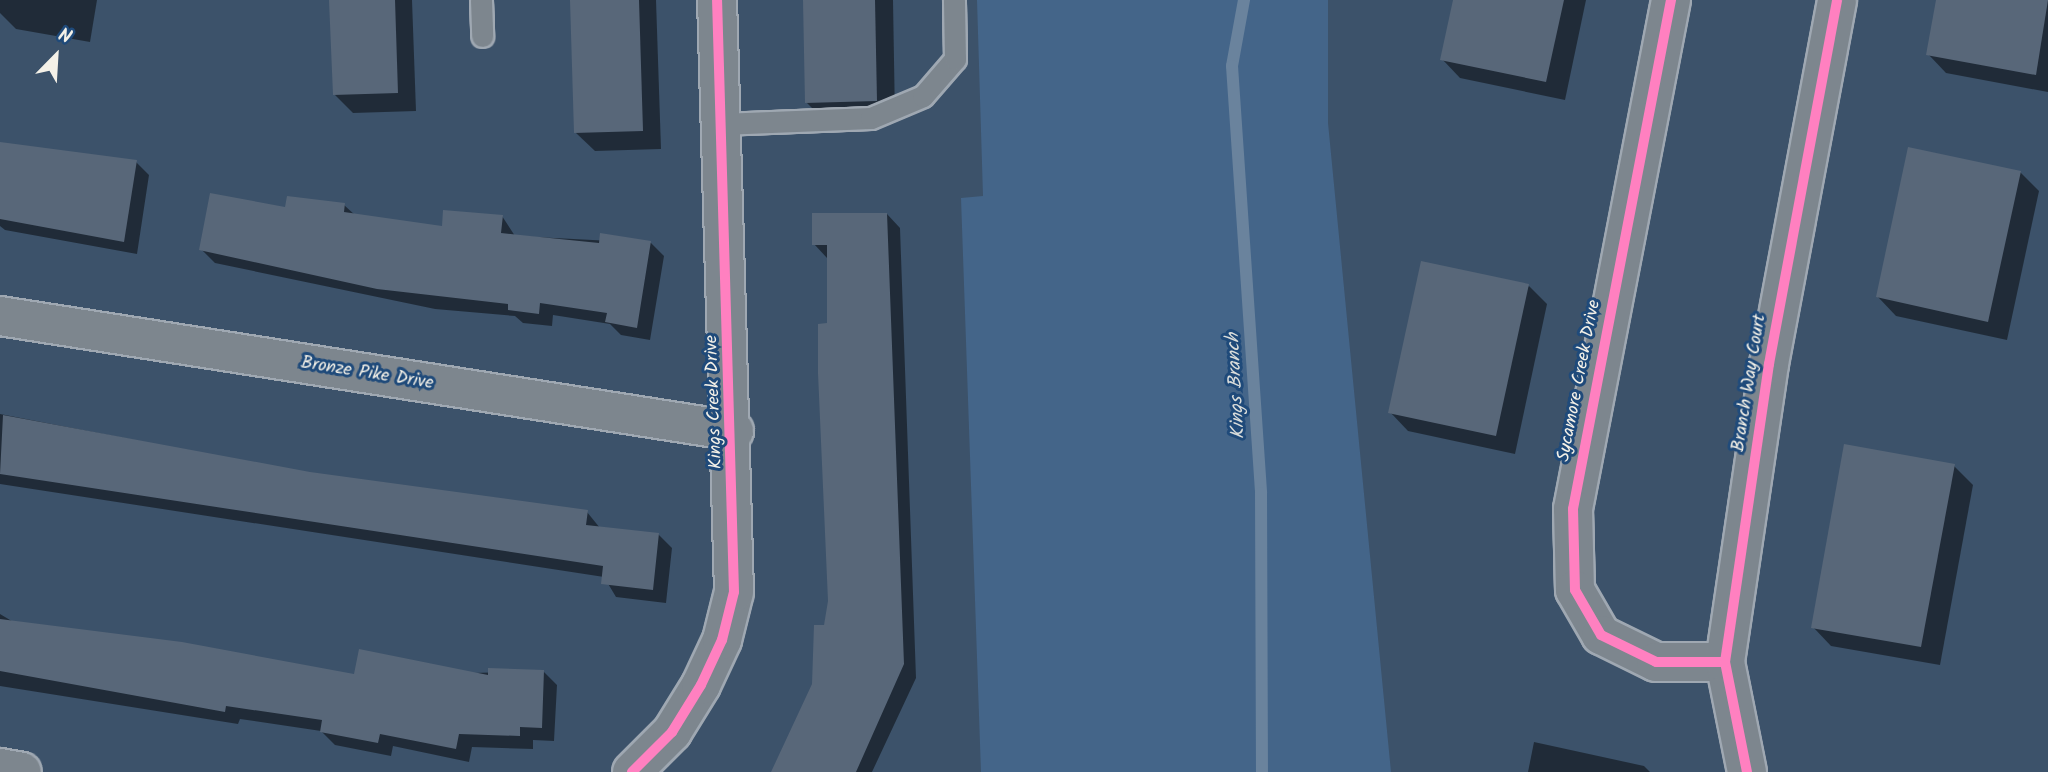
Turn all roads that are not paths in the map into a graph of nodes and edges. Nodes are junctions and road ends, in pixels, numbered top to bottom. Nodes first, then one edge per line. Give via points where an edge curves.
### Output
1 (481, 0) edge
2 (717, 0) edge
3 (954, 0) edge
4 (1671, 0) edge
5 (1837, 0) edge
6 (482, 36) dead end
7 (721, 124) junction
8 (0, 316) edge
9 (734, 431) junction
10 (1725, 662) junction
11 (0, 768) edge
12 (22, 772) edge
13 (632, 772) edge
14 (1747, 772) edge

1 - 6 lane
2 - 7 street, Kings Creek Drive
3 - 7 lane via 955,59 923,96 871,118
4 - 10 street, Sycamore Creek Drive via 1573,509 1575,590 1601,635 1656,662
5 - 10 street, Branch Way Court via 1769,364
7 - 9 street, Kings Creek Drive
8 - 9 street, Bronze Pike Drive
9 - 13 street, Kings Creek Drive via 734,592 722,640 672,732
10 - 14 street, Branch Way Court
11 - 12 street

